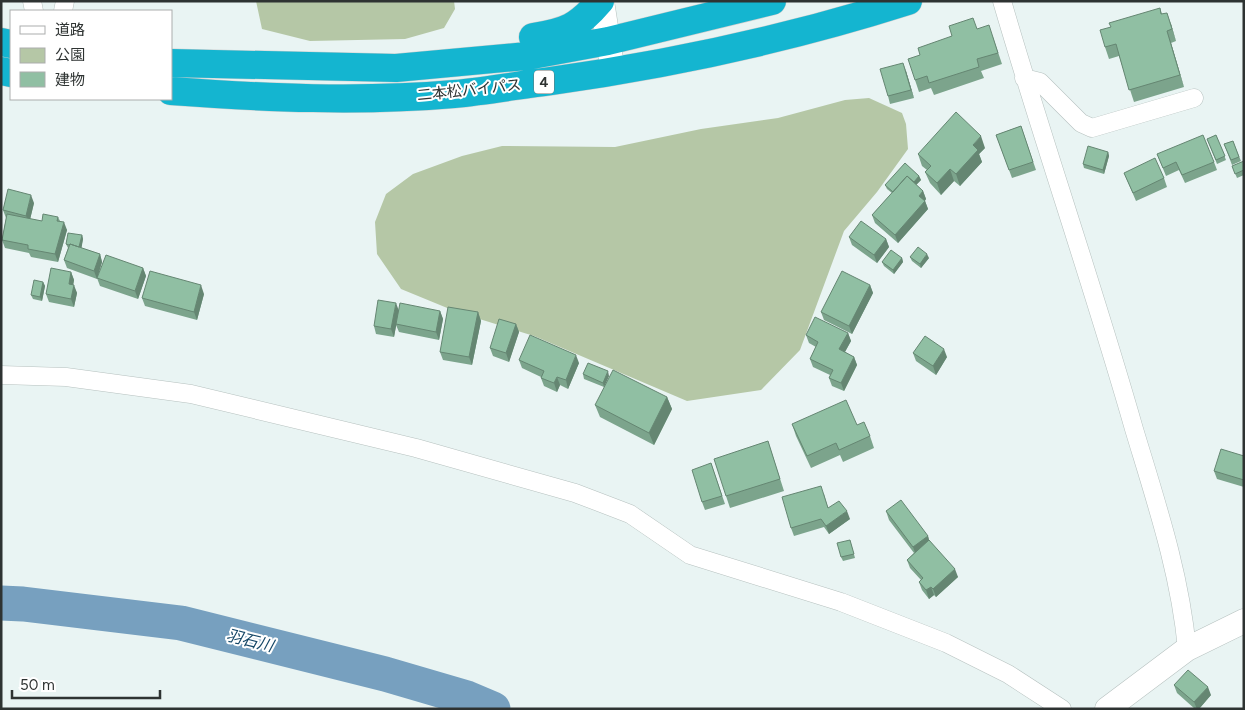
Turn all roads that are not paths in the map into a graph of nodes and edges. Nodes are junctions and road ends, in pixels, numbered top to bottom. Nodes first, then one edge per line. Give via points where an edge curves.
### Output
1 (601, 1) edge
2 (772, 1) edge
3 (908, 1) edge
4 (1002, 1) edge
5 (608, 41) junction
6 (172, 63) edge
7 (335, 68) junction
8 (613, 72) junction
9 (1024, 78) junction
10 (172, 91) edge
11 (1194, 98) dead end
12 (1, 375) edge
13 (1244, 621) edge
14 (1187, 649) junction
15 (1062, 709) edge
16 (1107, 709) edge

1 - 5 street
1 - 7 highway via 581,21 561,32 366,58
2 - 5 highway, 二本松バイパス / 4
3 - 8 highway, 二本松バイパス / 4 via 853,19 720,52
4 - 9 street
5 - 7 highway, 二本松バイパス / 4 via 528,56 396,68
5 - 8 street
6 - 7 highway, 二本松バイパス / 4
8 - 10 highway, 二本松バイパス / 4 via 456,94 378,98
9 - 11 street via 1040,82 1081,123 1092,128
9 - 14 street via 1112,351 1168,543 1183,607
12 - 15 street via 66,377 192,394 408,446 575,493 630,514 690,555 841,602 946,643 1008,674
13 - 14 street
14 - 16 street

